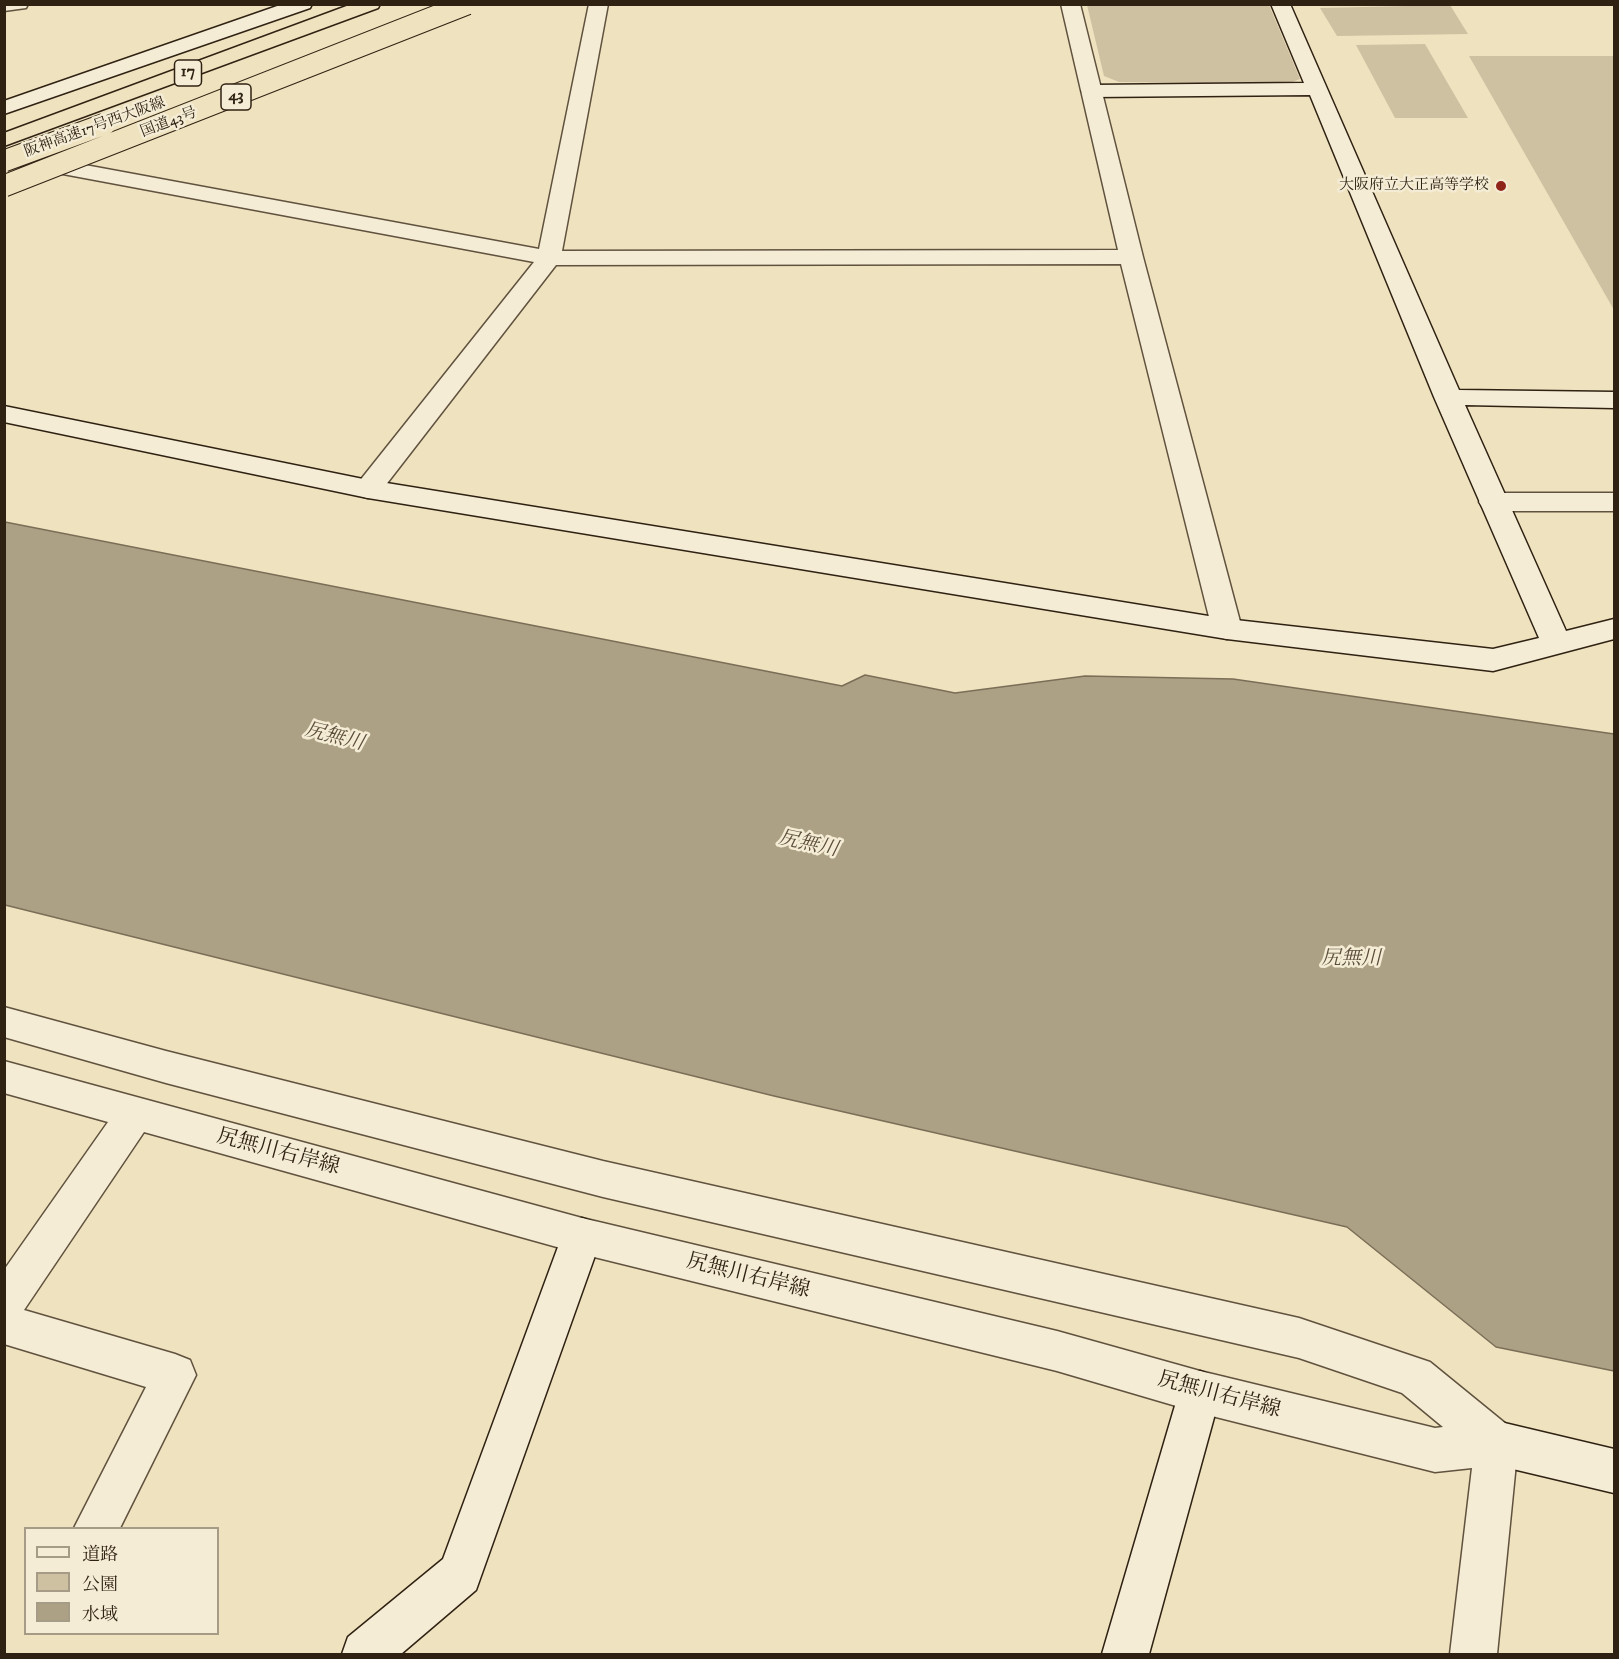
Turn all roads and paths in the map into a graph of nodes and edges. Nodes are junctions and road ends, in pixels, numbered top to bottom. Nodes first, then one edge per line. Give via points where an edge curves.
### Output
1 (19, 4) edge
2 (303, 4) edge
3 (327, 4) edge
4 (371, 4) edge
5 (420, 4) edge
6 (467, 4) edge
7 (478, 4) edge
8 (599, 4) edge
9 (1070, 4) edge
10 (1280, 4) edge
11 (4, 5) edge
12 (1318, 89) junction
13 (1092, 91) junction
14 (4, 108) edge
15 (146, 109) dead end
16 (124, 117) dead end
17 (4, 120) edge
18 (4, 140) edge
19 (4, 156) edge
20 (4, 161) edge
21 (67, 167) junction
22 (4, 186) edge
23 (1131, 257) junction
24 (549, 258) junction
25 (1447, 397) junction
26 (1614, 400) edge
27 (4, 414) edge
28 (368, 489) junction
29 (1493, 502) junction
30 (1614, 502) edge
31 (1227, 629) junction
32 (1614, 629) edge
33 (1557, 645) junction
34 (4, 1022) edge
35 (4, 1077) edge
36 (136, 1113) junction
37 (582, 1236) junction
38 (4, 1305) edge
39 (4, 1324) edge
40 (1200, 1392) junction
41 (1496, 1443) junction
42 (1614, 1471) edge
43 (97, 1527) edge
44 (365, 1654) edge
45 (1125, 1654) edge
46 (1474, 1654) edge

1 - 11 street
2 - 14 street
3 - 17 highway
4 - 18 highway, 阪神高速17号西大阪線 / 17
5 - 15 highway, 阪神高速17号西大阪線 / 17
6 - 22 highway, 国道43号 / 43, bridge
7 - 21 street
8 - 24 street
9 - 13 street
10 - 12 street
12 - 13 street
12 - 25 street
13 - 23 street
16 - 20 highway, 阪神高速17号西大阪線, bridge
19 - 21 street
21 - 24 street
23 - 24 street
23 - 31 street
24 - 28 street
25 - 26 street
25 - 29 street
27 - 28 street
28 - 31 street
29 - 30 street
29 - 33 street
31 - 33 street via 1470,659 1493,660
32 - 33 street
34 - 41 street, 尻無川右岸線 via 603,1179 1299,1338 1415,1377
35 - 36 street, 尻無川右岸線
36 - 37 street, 尻無川右岸線
36 - 38 street
37 - 40 street, 尻無川右岸線 via 1057,1351
37 - 44 street via 460,1575
39 - 43 street via 175,1375
40 - 41 street, 尻無川右岸線 via 1435,1450
40 - 45 street
41 - 42 street, 尻無川右岸線
41 - 46 street

